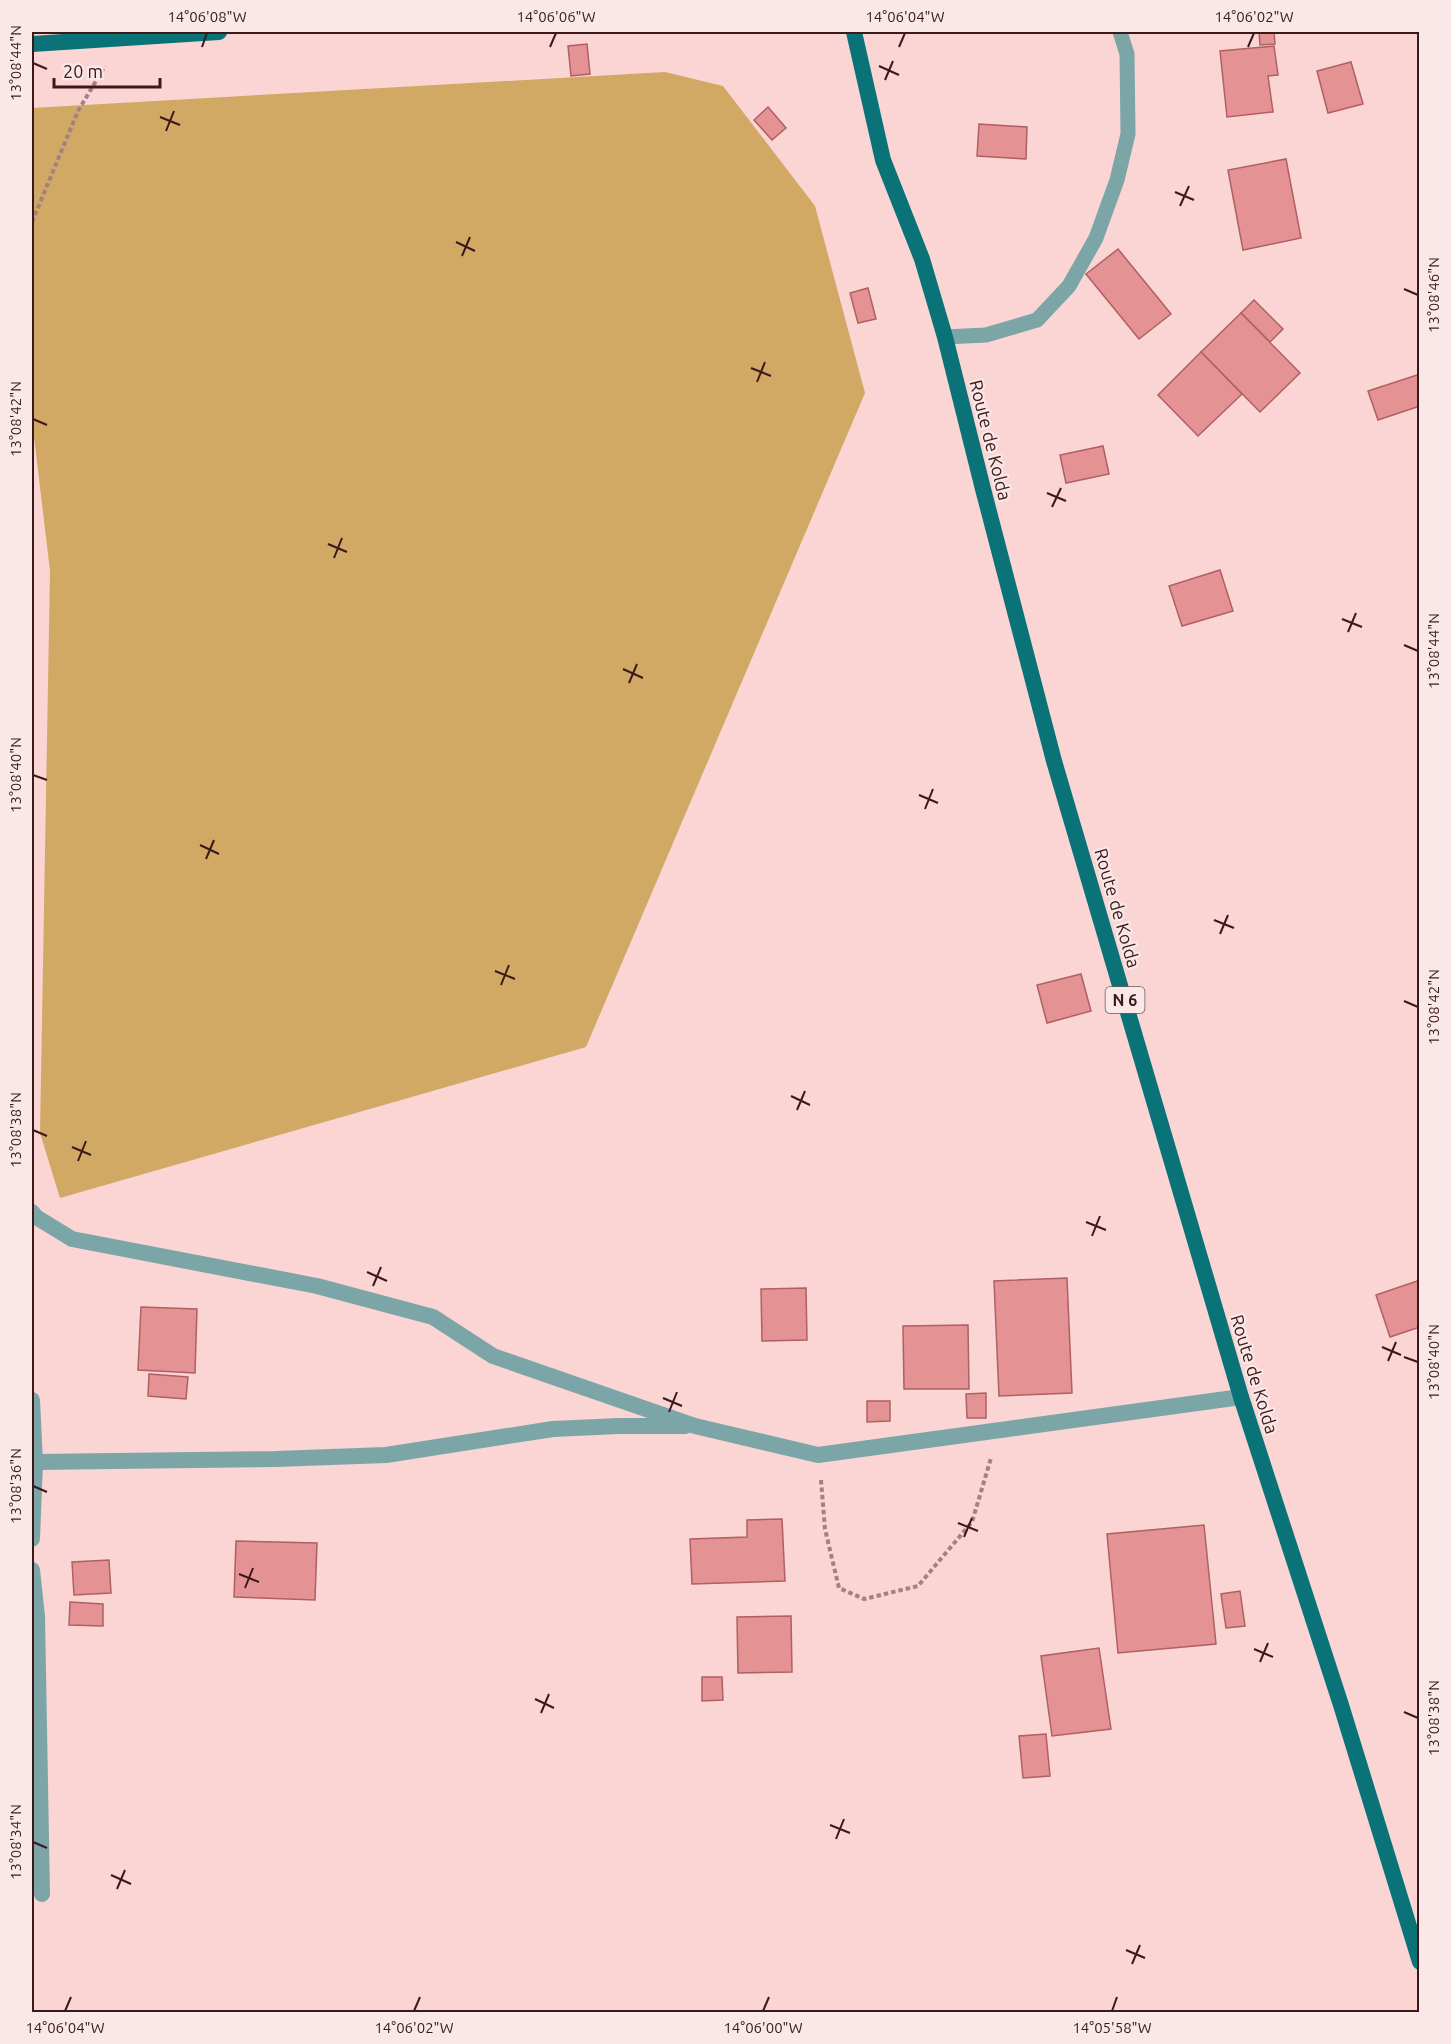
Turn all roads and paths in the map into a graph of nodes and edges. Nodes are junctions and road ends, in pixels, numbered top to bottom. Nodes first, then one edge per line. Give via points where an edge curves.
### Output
1 (219, 32) edge
2 (854, 32) edge
3 (1120, 32) edge
4 (121, 35) edge
5 (32, 44) edge
6 (32, 222) edge
7 (945, 338) junction
8 (32, 1212) edge
9 (1241, 1397) junction
10 (32, 1400) edge
11 (695, 1426) junction
12 (1000, 1431) junction
13 (819, 1455) junction
14 (35, 1462) junction
15 (32, 1539) edge
16 (32, 1570) edge
17 (42, 1894) dead end
18 (1419, 1962) edge

1 - 4 main road
2 - 7 main road, Route de Kolda / N 6 via 883,160 922,259
3 - 7 lane via 1127,54 1128,134 1118,180 1096,238 1069,286 1038,320 986,334
4 - 5 main road
4 - 6 path via 78,111
7 - 9 main road, Route de Kolda / N 6 via 1054,761
8 - 11 street via 72,1239 317,1286 434,1317 493,1356
9 - 12 street
9 - 18 main road, Route de Kolda / N 6
10 - 14 street
11 - 13 street
11 - 14 street via 553,1429 386,1455
12 - 13 street
12 - 13 path via 972,1522 918,1586 864,1599 839,1588 825,1529
14 - 15 street
16 - 17 street via 37,1616

